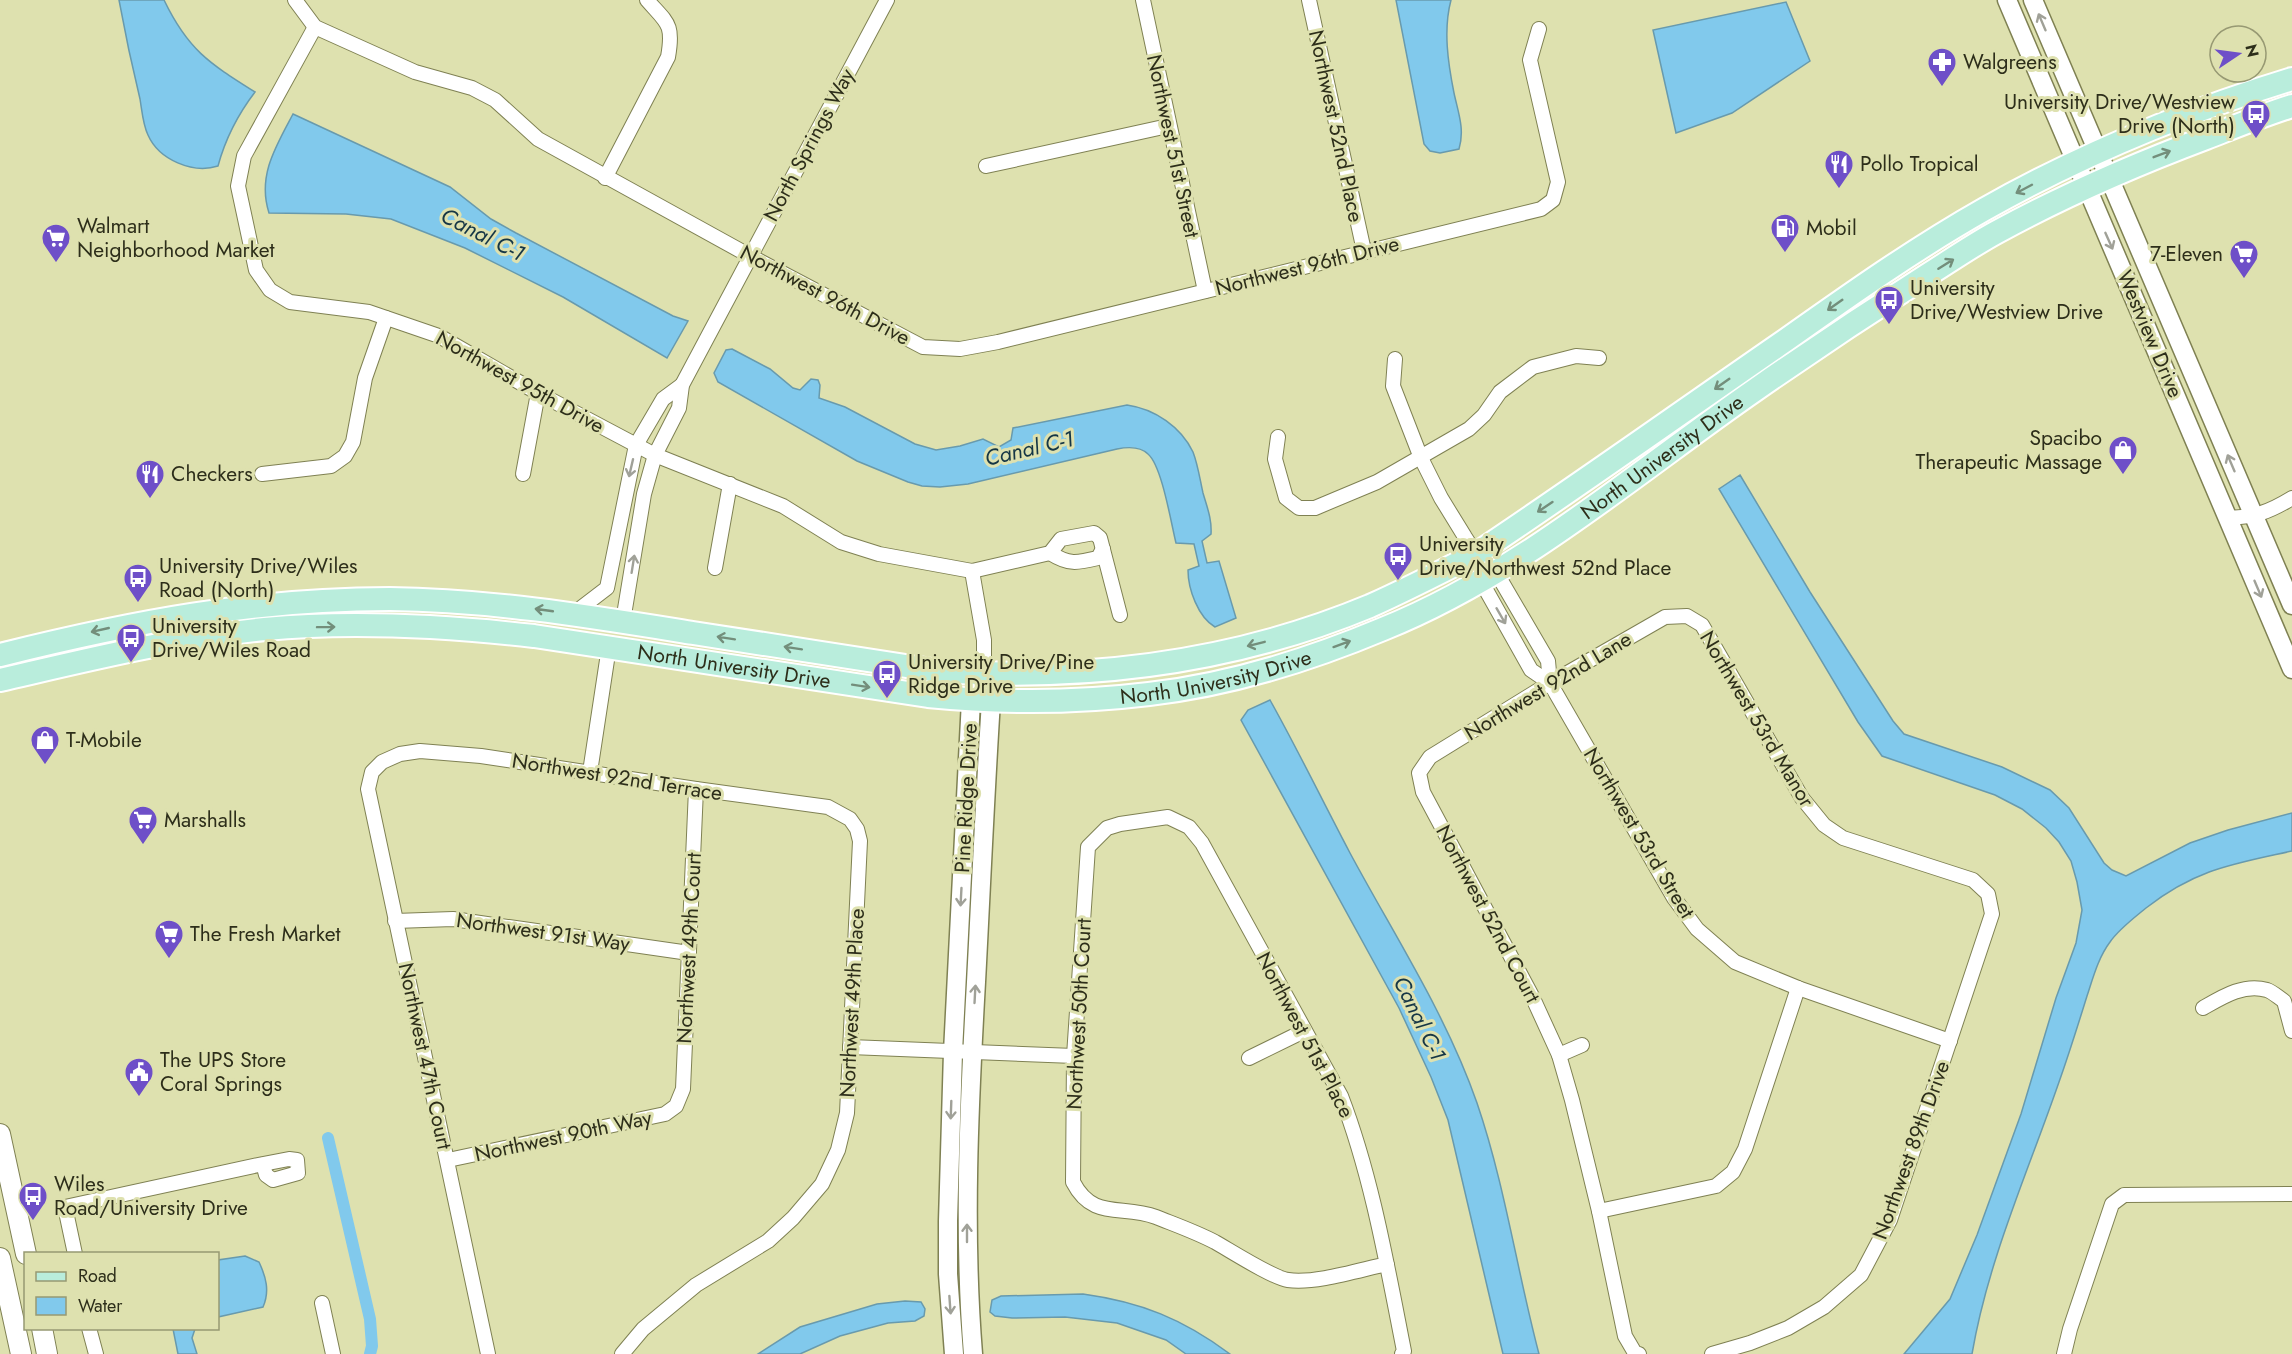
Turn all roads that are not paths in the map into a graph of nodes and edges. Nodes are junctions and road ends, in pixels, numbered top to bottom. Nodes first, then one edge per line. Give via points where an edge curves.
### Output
1 (295, 0) edge
2 (647, 0) edge
3 (887, 0) edge
4 (1143, 0) edge
5 (1309, 0) edge
6 (2007, 0) edge
7 (2033, 0) edge
8 (315, 27) junction
9 (1539, 29) dead end
10 (2292, 79) edge
11 (2292, 106) edge
12 (1168, 126) junction
13 (2098, 153) junction
14 (2076, 163) junction
15 (986, 166) dead end
16 (2109, 177) junction
17 (605, 178) junction
18 (2086, 187) junction
19 (1364, 251) junction
20 (750, 256) junction
21 (1205, 291) junction
22 (386, 318) junction
23 (1770, 351) junction
24 (1599, 358) dead end
25 (1395, 359) dead end
26 (682, 385) junction
27 (1755, 390) junction
28 (538, 393) junction
29 (1278, 437) dead end
30 (636, 445) junction
31 (655, 455) junction
32 (1421, 458) junction
33 (262, 474) dead end
34 (523, 474) dead end
35 (730, 484) junction
36 (2292, 498) edge
37 (2254, 517) junction
38 (2228, 518) junction
39 (2235, 536) junction
40 (1103, 549) junction
41 (1050, 553) junction
42 (1476, 554) junction
43 (715, 568) dead end
44 (972, 571) junction
45 (1489, 577) junction
46 (2292, 605) edge
47 (573, 614) junction
48 (1120, 615) dead end
49 (1687, 616) joint
50 (623, 621) junction
51 (1530, 629) junction
52 (692, 633) junction
53 (554, 639) junction
54 (1514, 640) junction
55 (609, 647) junction
56 (0, 655) edge
57 (2292, 669) edge
58 (984, 674) junction
59 (0, 680) edge
60 (1550, 683) junction
61 (981, 700) junction
62 (382, 762) joint
63 (590, 772) junction
64 (1419, 773) joint
65 (696, 789) junction
66 (850, 819) joint
67 (1096, 837) joint
68 (1989, 894) joint
69 (395, 921) junction
70 (689, 953) junction
71 (1798, 988) junction
72 (2203, 1008) dead end
73 (1304, 1031) junction
74 (2292, 1031) edge
75 (1950, 1041) junction
76 (1582, 1045) dead end
77 (850, 1047) junction
78 (953, 1052) junction
79 (972, 1052) junction
80 (1558, 1055) junction
81 (1074, 1056) junction
82 (1249, 1058) dead end
83 (676, 1106) joint
84 (0, 1134) edge
85 (447, 1160) junction
86 (263, 1164) dead end
87 (2292, 1194) edge
88 (1599, 1211) junction
89 (26, 1252) edge
90 (75, 1252) edge
91 (0, 1258) edge
92 (1387, 1264) junction
93 (322, 1303) dead end
94 (42, 1330) edge
95 (89, 1330) edge
96 (1637, 1353) edge
97 (21, 1354) edge
98 (47, 1354) edge
99 (96, 1354) edge
100 (333, 1354) edge
101 (488, 1354) edge
102 (622, 1354) edge
103 (954, 1354) edge
104 (973, 1354) edge
105 (1402, 1354) edge
106 (1712, 1354) edge
107 (2064, 1354) edge

1 - 8 street
2 - 17 street via 668,22 668,57
3 - 20 street, North Springs Way
4 - 12 street, Northwest 51st Street
5 - 19 street, Northwest 52nd Place
6 - 14 street, Westview Drive
13 -> 7 street, Westview Drive
8 - 17 street, Northwest 96th Drive via 415,72 472,88 495,100 538,139
8 - 22 street, Northwest 95th Drive via 244,156 238,186 256,270 270,290 290,302 369,312
9 - 19 street, Northwest 96th Drive via 1530,60 1558,182 1553,200 1540,209
10 - 13 main road, North University Drive via 2173,121
16 -> 11 main road, North University Drive
12 - 15 street
12 - 21 street, Northwest 51st Street
13 - 14 main road, North University Drive
13 - 16 street, Westview Drive
14 - 18 street, Westview Drive
14 -> 23 main road, North University Drive via 1986,208 1908,255
16 - 18 main road, North University Drive
37 -> 16 street, Westview Drive
17 - 20 street, Northwest 96th Drive
27 -> 18 main road, North University Drive via 1994,233
18 -> 38 street, Westview Drive
19 - 21 street, Northwest 96th Drive
20 - 21 street, Northwest 96th Drive via 923,347 960,349 998,342
20 - 26 street, North Springs Way
22 - 28 street, Northwest 95th Drive via 439,336
22 - 33 street via 365,378 353,442 345,456 331,466
23 - 27 main road via 1772,359
23 -> 42 main road, North University Drive
24 - 32 street via 1576,357 1533,367 1500,392 1469,429
25 - 32 street via 1393,386
26 - 30 street, North Springs Way via 663,399
26 - 31 street, North Springs Way via 679,408
27 - 45 main road, North University Drive
28 - 30 street, Northwest 95th Drive
28 - 34 street
29 - 32 street via 1275,459 1286,498 1299,508 1315,508 1340,499
30 - 31 street, Northwest 95th Drive
30 -> 47 street, North Springs Way via 607,588
31 - 35 street, Northwest 95th Drive
50 -> 31 street, North Springs Way via 644,494
32 - 42 street
35 - 43 street
35 - 44 street, Northwest 95th Drive via 783,506 842,542 879,554
36 - 37 street
37 - 38 street
37 - 39 street
37 - 46 street, Westview Drive
38 - 39 street, Westview Drive
39 -> 57 street, Westview Drive
40 - 41 street, Northwest 95th Drive via 1098,558 1082,561 1063,561
40 - 41 street, Northwest 95th Drive via 1094,533 1061,539
40 - 48 street
41 - 44 street, Northwest 95th Drive
42 - 45 street, Northwest 53rd Street
42 -> 58 main road, North University Drive via 1368,606 1255,644 1136,668
44 - 58 street via 984,640
45 - 51 street, Northwest 53rd Street
45 -> 54 street, Northwest 53rd Street
61 -> 45 main road, North University Drive via 1059,701 1149,694 1258,672 1385,629
47 - 50 main road, North University Drive
47 -> 56 main road, North University Drive via 480,603 392,599 260,605 152,620
49 - 60 street, Northwest 92nd Lane via 1665,616
49 - 68 street, Northwest 53rd Manor via 1702,626 1802,798 1824,825 1843,838 1973,880
50 - 52 main road, North University Drive
50 - 53 main road via 601,632 571,633
51 - 54 street
51 - 60 street, Northwest 53rd Street via 1548,661
52 - 55 main road via 676,639 633,633
58 -> 52 main road, North University Drive via 938,671
53 - 55 main road, North University Drive
59 -> 53 main road, North University Drive via 177,642 267,629 382,626 478,630
54 - 60 street, Northwest 53rd Street via 1531,670
55 -> 61 main road, North University Drive via 928,696
55 - 63 street
58 - 61 street, Pine Ridge Drive
60 - 64 street, Northwest 92nd Lane via 1430,757
60 - 71 street, Northwest 53rd Street via 1674,898 1697,929 1735,962
61 -> 78 street, Pine Ridge Drive
79 -> 61 street, Pine Ridge Drive
62 - 63 street, Northwest 92nd Terrace via 420,751
62 - 69 street, Northwest 47th Court via 372,772 368,789
63 - 65 street, Northwest 92nd Terrace
64 - 80 street, Northwest 52nd Court via 1424,792 1532,996
65 - 66 street, Northwest 92nd Terrace via 828,807
65 - 70 street, Northwest 49th Court
66 - 77 street, Northwest 49th Place via 860,841
67 - 73 street, Northwest 51st Place via 1120,824 1168,818 1189,827 1202,843
67 - 81 street, Northwest 50th Court via 1088,847
68 - 75 street, Northwest 89th Drive via 1992,914
69 - 70 street, Northwest 91st Way via 453,919
69 - 85 street, Northwest 47th Court
70 - 83 street, Northwest 49th Court via 683,1089
71 - 75 street, Northwest 53rd Street
71 - 88 street via 1745,1149 1733,1172 1716,1186
72 - 74 street via 2228,993 2267,990 2284,1000
73 - 82 street
73 - 92 street, Northwest 51st Place via 1341,1096 1358,1138
75 - 106 street, Northwest 89th Drive via 1890,1221 1861,1275 1824,1307 1788,1328
76 - 80 street
77 - 78 street
77 - 102 street, Northwest 49th Place via 846,1113 838,1150 822,1184 768,1241 696,1285 643,1329
78 - 79 street
78 -> 103 street, Pine Ridge Drive via 948,1274
79 - 81 street
104 -> 79 street, Pine Ridge Drive via 967,1272
80 - 88 street, Northwest 52nd Court
81 - 92 street, Northwest 50th Court via 1073,1182 1087,1202 1152,1216 1212,1240 1284,1280 1302,1282
83 - 85 street, Northwest 90th Way via 665,1114
84 - 89 main road
85 - 101 street, Northwest 47th Court
86 - 90 street via 65,1207
87 - 107 street via 2124,1195 2112,1204
88 - 96 street, Northwest 52nd Court via 1625,1336
91 - 97 main road
92 - 105 street, Northwest 51st Place
93 - 100 street
94 - 98 main road
95 - 99 street

